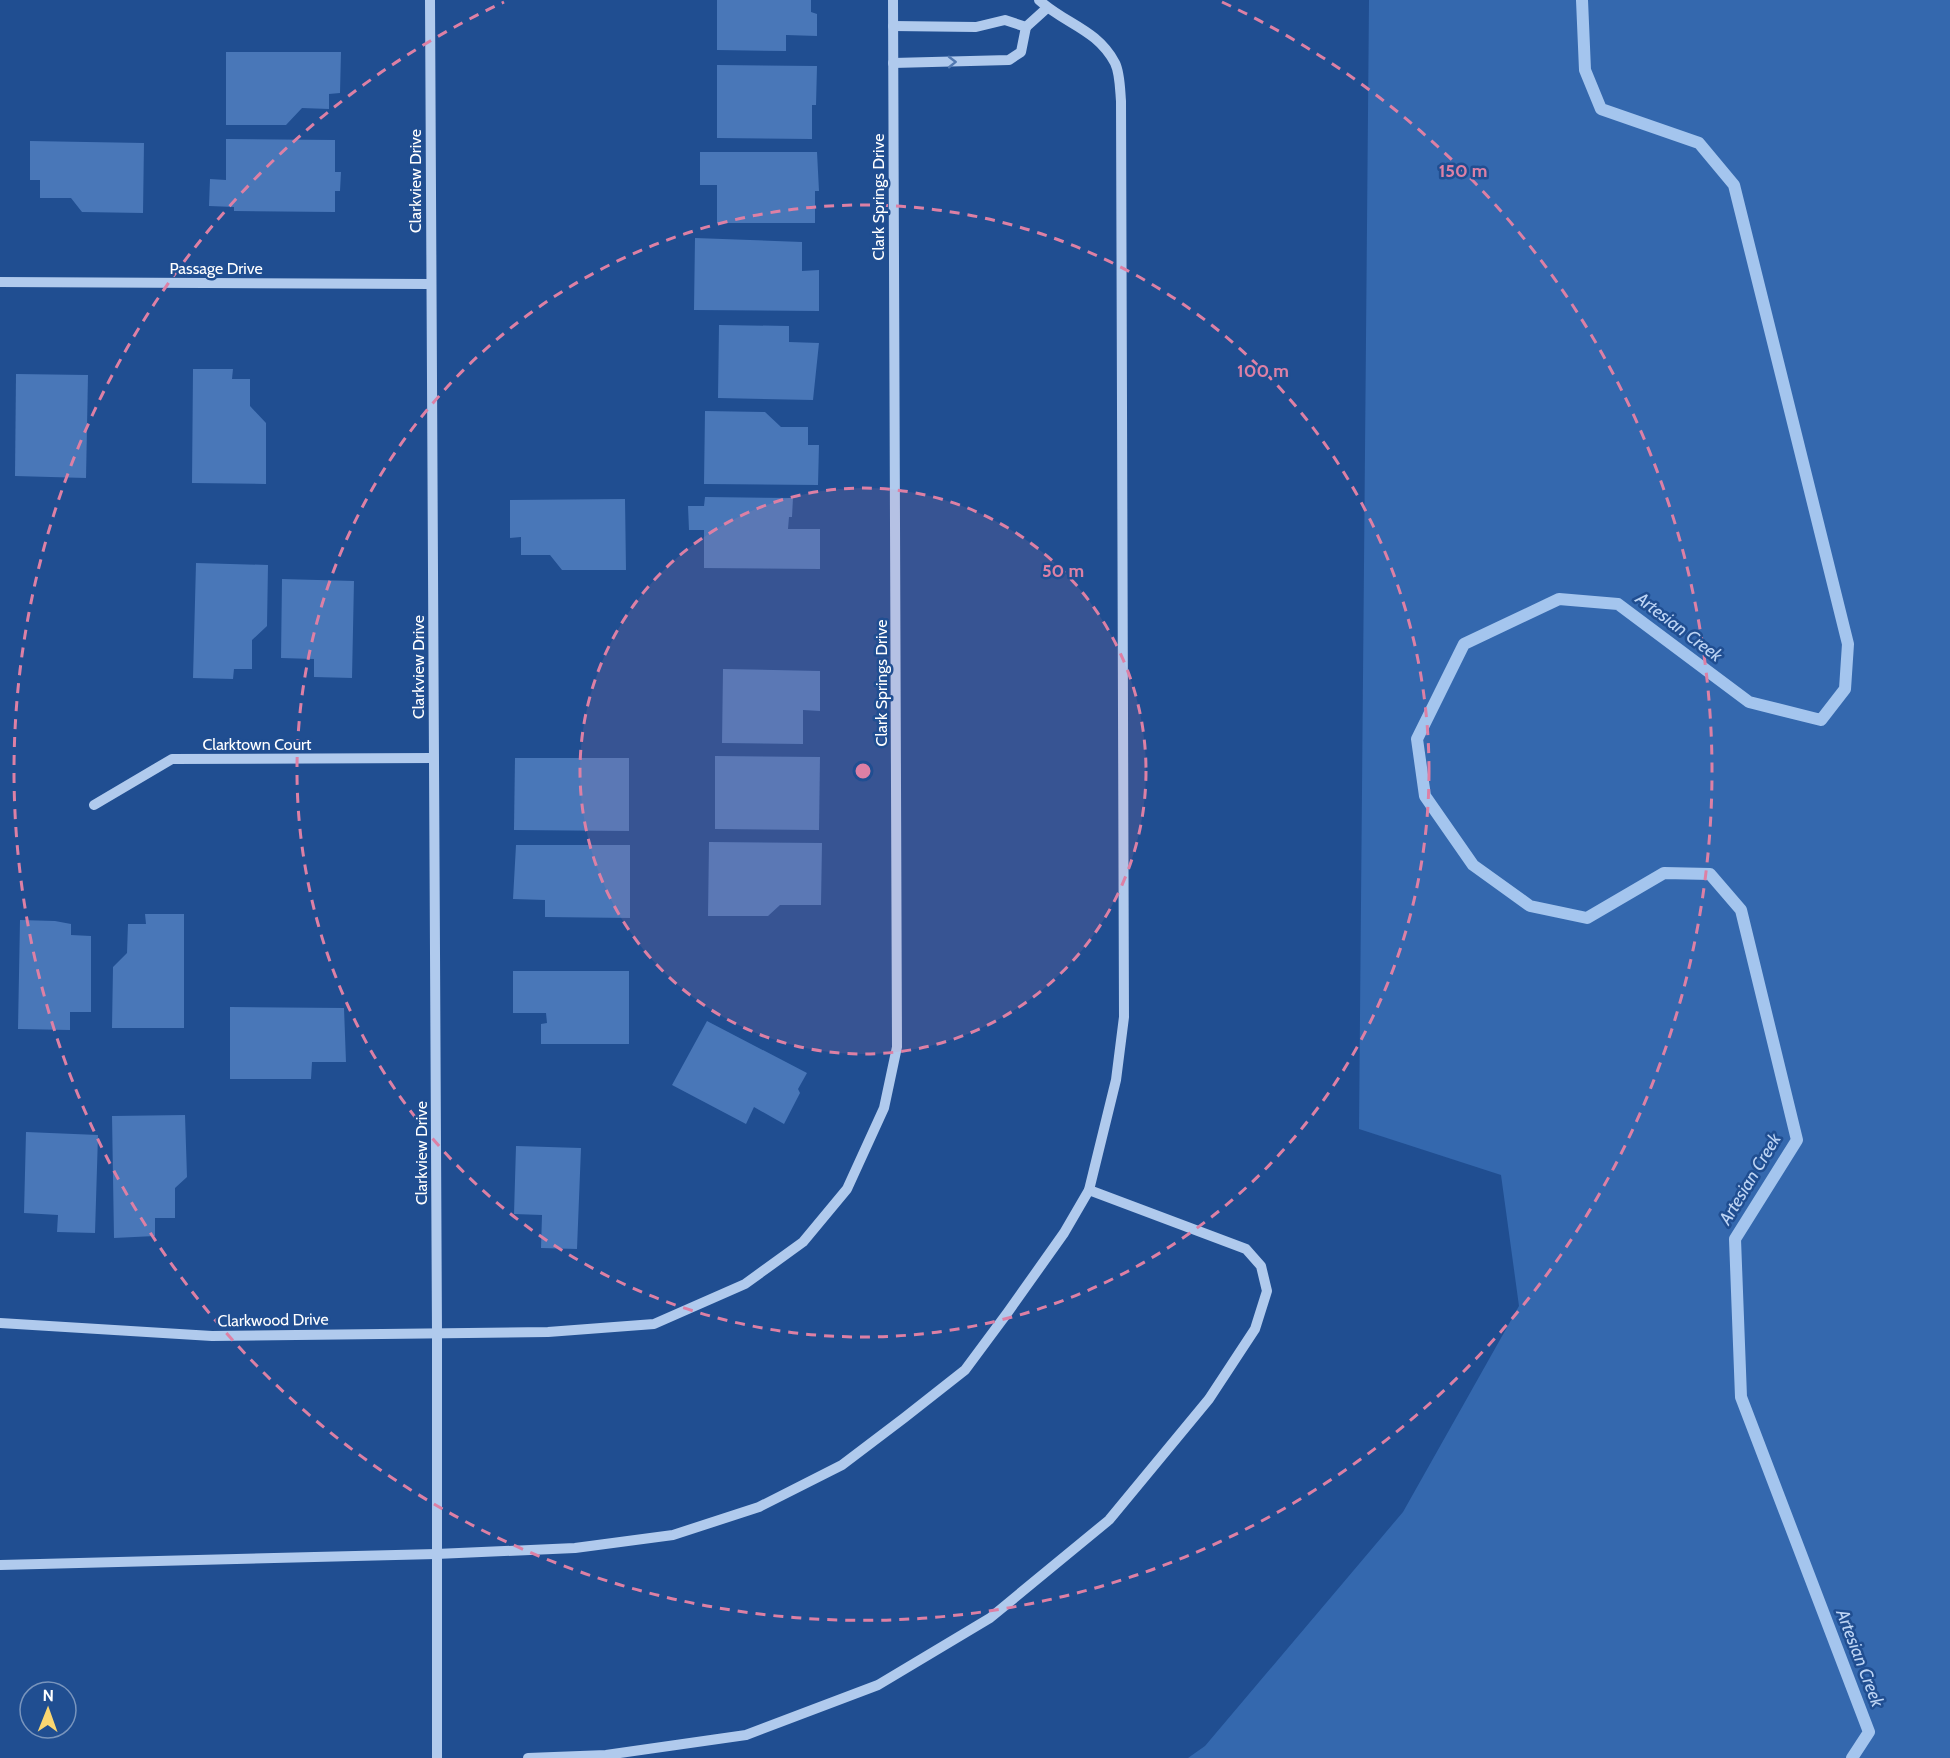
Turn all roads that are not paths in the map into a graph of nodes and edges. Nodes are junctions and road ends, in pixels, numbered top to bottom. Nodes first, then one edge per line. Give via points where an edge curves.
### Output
1 (429, 0) edge
2 (893, 0) edge
3 (1043, 4) edge
4 (893, 26) junction
5 (1026, 27) junction
6 (893, 63) junction
7 (0, 282) edge
8 (431, 284) junction
9 (433, 758) junction
10 (94, 805) dead end
11 (1089, 1190) junction
12 (0, 1323) edge
13 (548, 1332) joint
14 (437, 1334) junction
15 (436, 1554) junction
16 (0, 1565) edge
17 (436, 1758) edge
18 (528, 1758) edge

1 - 8 street, Clarkview Drive
2 - 4 street, Clark Springs Drive
3 - 5 street
3 - 11 street via 1097,38 1116,65 1121,101 1124,1017 1116,1080
4 - 5 street via 976,27 1005,20
4 - 6 street, Clark Springs Drive
6 -> 5 street via 1009,60 1021,52
6 - 13 street, Clark Springs Drive via 897,1047 884,1108 848,1190 803,1242 746,1284 654,1324
7 - 8 street, Passage Drive
8 - 9 street, Clarkview Drive
9 - 10 street, Clarktown Court via 172,759
9 - 14 street, Clarkview Drive
11 - 15 street via 1064,1233 965,1370 842,1465 759,1507 673,1535 575,1548
11 - 18 street via 1246,1248 1261,1266 1267,1291 1255,1329 1209,1399 1109,1520 990,1618 878,1685 746,1734 606,1755
12 - 14 street, Clarkwood Drive via 212,1336
13 - 14 street, Clarkwood Drive
14 - 15 street, Clarkview Drive
15 - 16 street
15 - 17 street, Clarkview Drive

